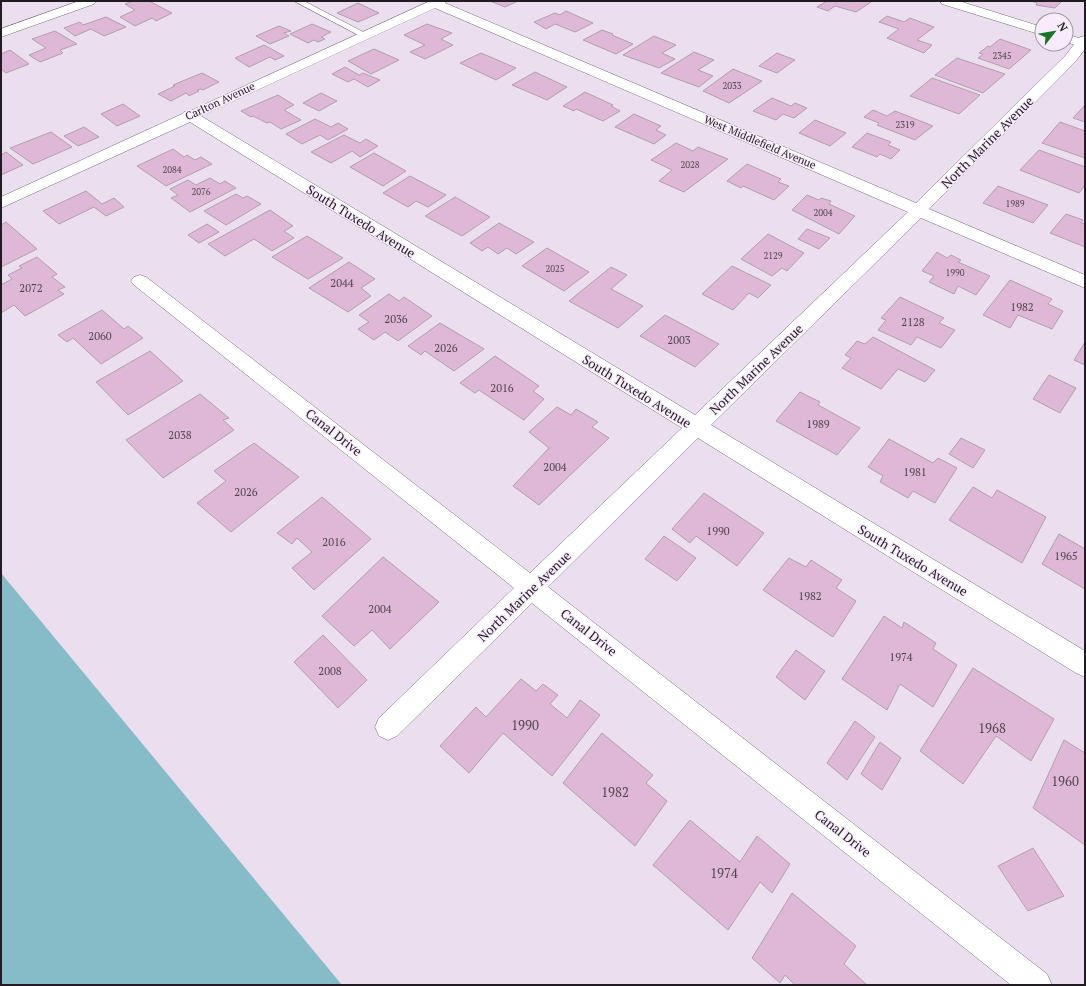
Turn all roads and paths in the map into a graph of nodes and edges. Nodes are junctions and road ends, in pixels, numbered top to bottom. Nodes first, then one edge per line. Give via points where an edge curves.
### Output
1 (90, 1) edge
2 (298, 1) edge
3 (946, 1) edge
4 (438, 2) edge
5 (1034, 28) edge
6 (1, 33) edge
7 (365, 35) junction
8 (1080, 42) edge
9 (189, 116) junction
10 (1, 203) edge
11 (919, 210) junction
12 (140, 281) dead end
13 (1085, 282) edge
14 (696, 427) junction
15 (532, 588) junction
16 (1085, 665) edge
17 (388, 727) dead end
18 (1036, 985) edge

1 - 6 street
2 - 7 lane
3 - 5 street
4 - 7 street, Carlton Avenue
4 - 11 street, West Middlefield Avenue
7 - 9 street, Carlton Avenue
8 - 11 street, North Marine Avenue via 1070,59
9 - 10 street, Carlton Avenue
9 - 14 street, South Tuxedo Avenue
11 - 13 street, West Middlefield Avenue
11 - 14 street, North Marine Avenue
12 - 15 street, Canal Drive
14 - 15 street, North Marine Avenue
14 - 16 street, South Tuxedo Avenue
15 - 17 street, North Marine Avenue
15 - 18 street, Canal Drive

